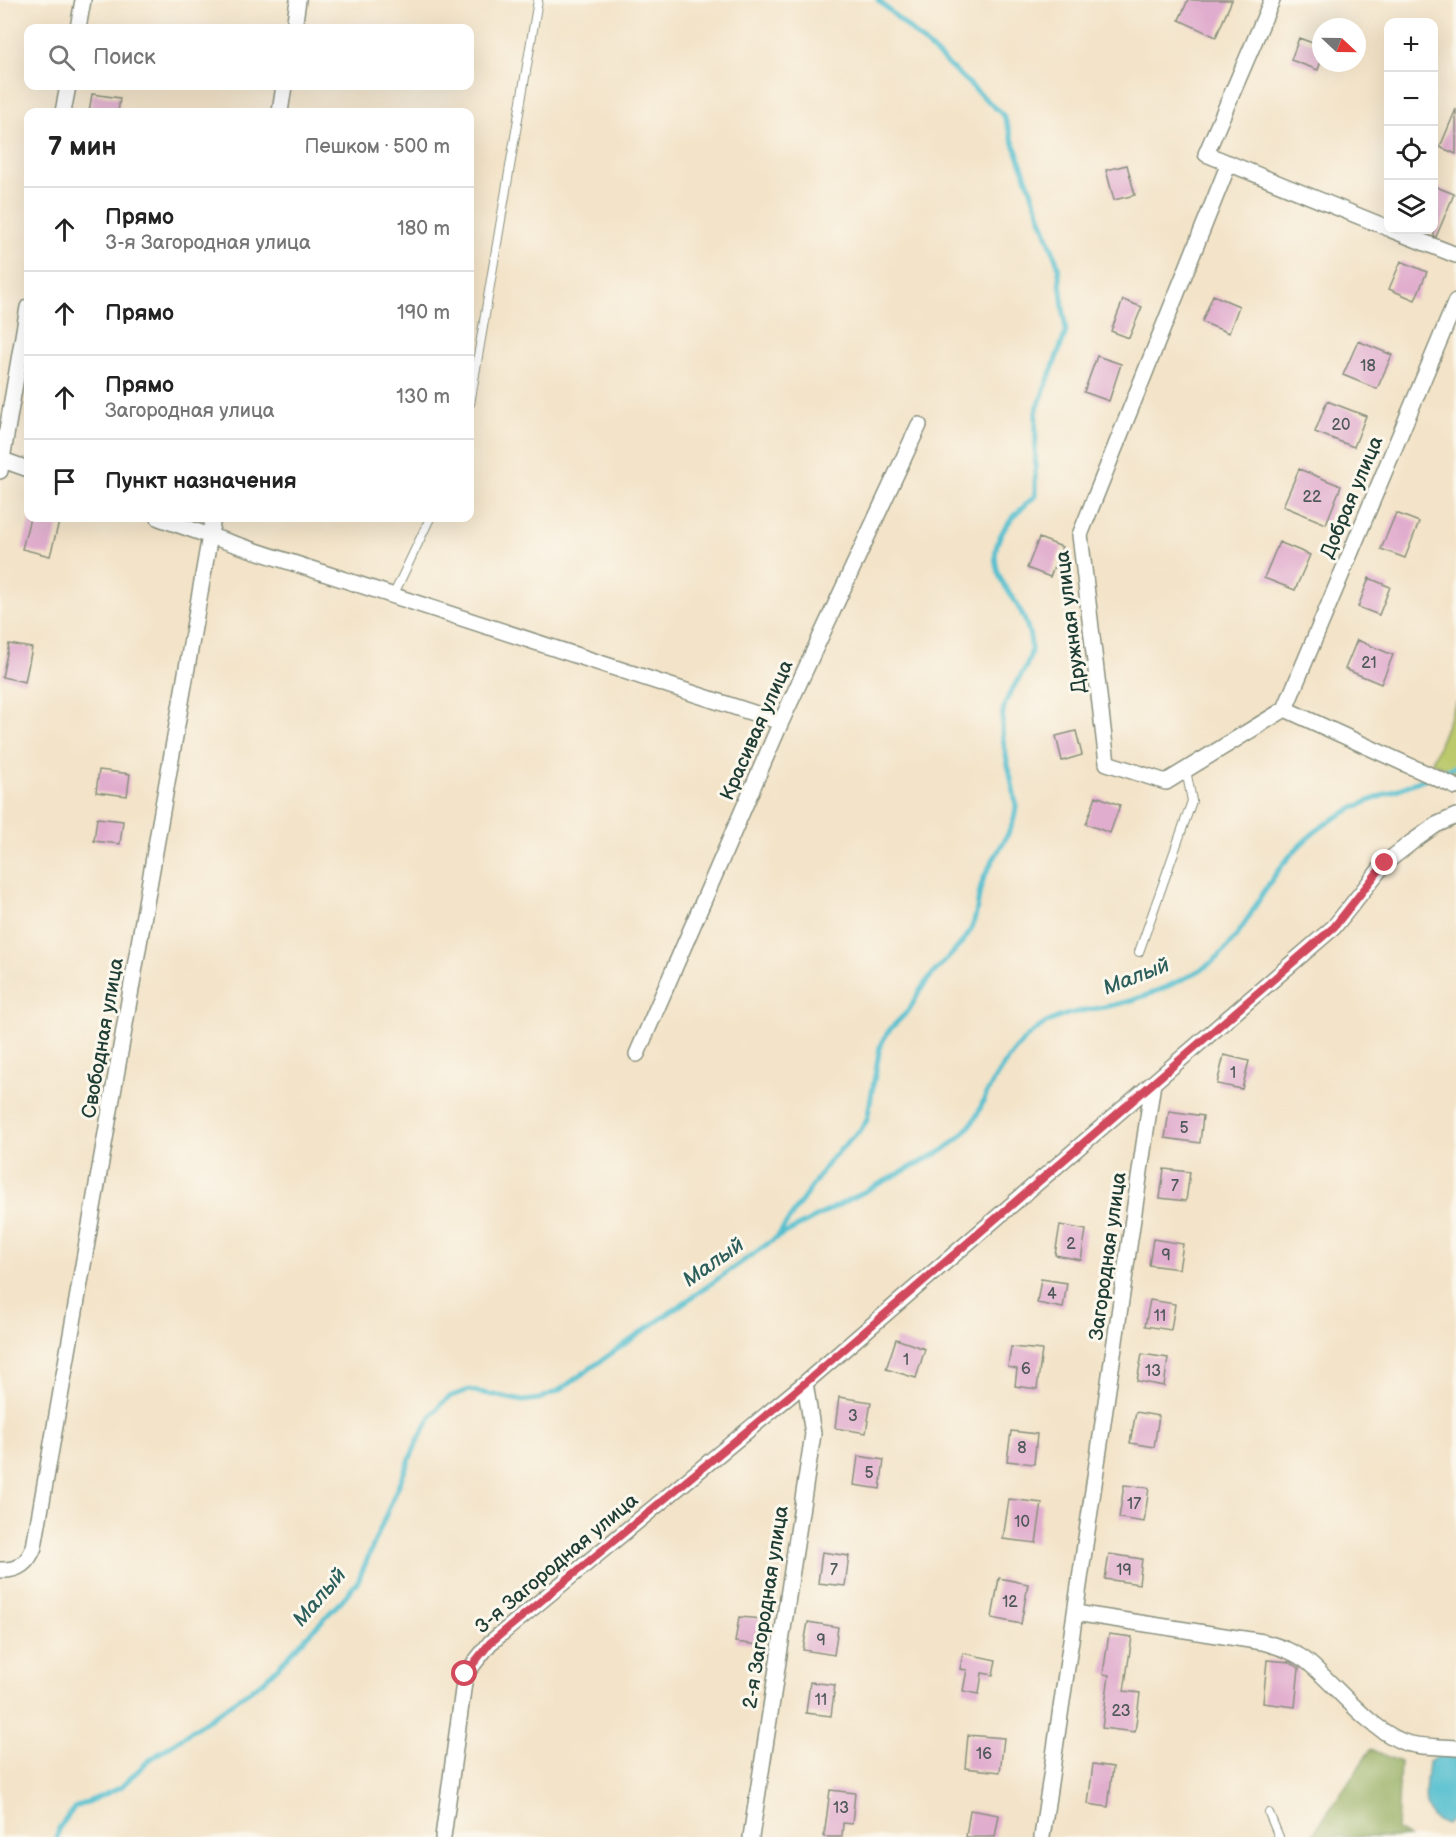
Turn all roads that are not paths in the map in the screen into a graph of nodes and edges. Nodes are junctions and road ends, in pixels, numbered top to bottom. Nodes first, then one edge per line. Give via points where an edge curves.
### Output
1 (83, 0) edge
2 (298, 0) edge
3 (538, 0) edge
4 (1272, 0) edge
5 (79, 24) edge
6 (295, 24) edge
7 (67, 90) edge
8 (283, 90) edge
9 (64, 108) edge
10 (281, 108) edge
11 (1229, 164) junction
12 (1384, 227) edge
13 (1403, 234) edge
14 (1456, 255) edge
15 (1456, 301) edge
16 (24, 330) edge
17 (474, 380) edge
18 (919, 425) dead end
19 (1, 463) edge
20 (24, 469) edge
21 (170, 522) edge
22 (212, 522) edge
23 (428, 522) edge
24 (210, 536) junction
25 (393, 596) junction
26 (1285, 709) junction
27 (782, 722) junction
28 (1186, 770) junction
29 (1456, 787) edge
30 (1456, 816) edge
31 (1139, 952) dead end
32 (637, 1054) dead end
33 (1154, 1083) junction
34 (805, 1383) junction
35 (0, 1570) edge
36 (1075, 1613) junction
37 (1456, 1748) edge
38 (1269, 1813) dead end
39 (442, 1837) edge
40 (751, 1837) edge
41 (1042, 1837) edge
42 (1279, 1837) edge

1 - 5 street
2 - 6 street
3 - 17 lane
4 - 11 street via 1206,154
7 - 9 street
8 - 10 street
11 - 12 street
11 - 28 street, Дружная улица via 1080,535 1107,763 1166,782
13 - 14 street
15 - 26 street, Добрая улица
16 - 19 street
18 - 27 street, Красивая улица
19 - 20 street
21 - 24 street
22 - 24 street, Свободная улица
23 - 25 lane
24 - 25 street
24 - 35 street, Свободная улица via 34,1547 26,1563 16,1569
25 - 27 street
26 - 28 street, Дружная улица
26 - 29 street
27 - 32 street, Красивая улица
28 - 31 lane via 1192,801
30 - 33 street via 1420,836 1385,863 1334,927
33 - 34 street, 3-я Загородная улица
33 - 36 street, Загородная улица
34 - 39 street, 3-я Загородная улица via 490,1643 465,1674
34 - 40 street, 2-я Загородная улица via 813,1434
36 - 37 street via 1284,1648 1309,1663 1352,1705 1400,1741
36 - 41 street, Загородная улица
38 - 42 lane

